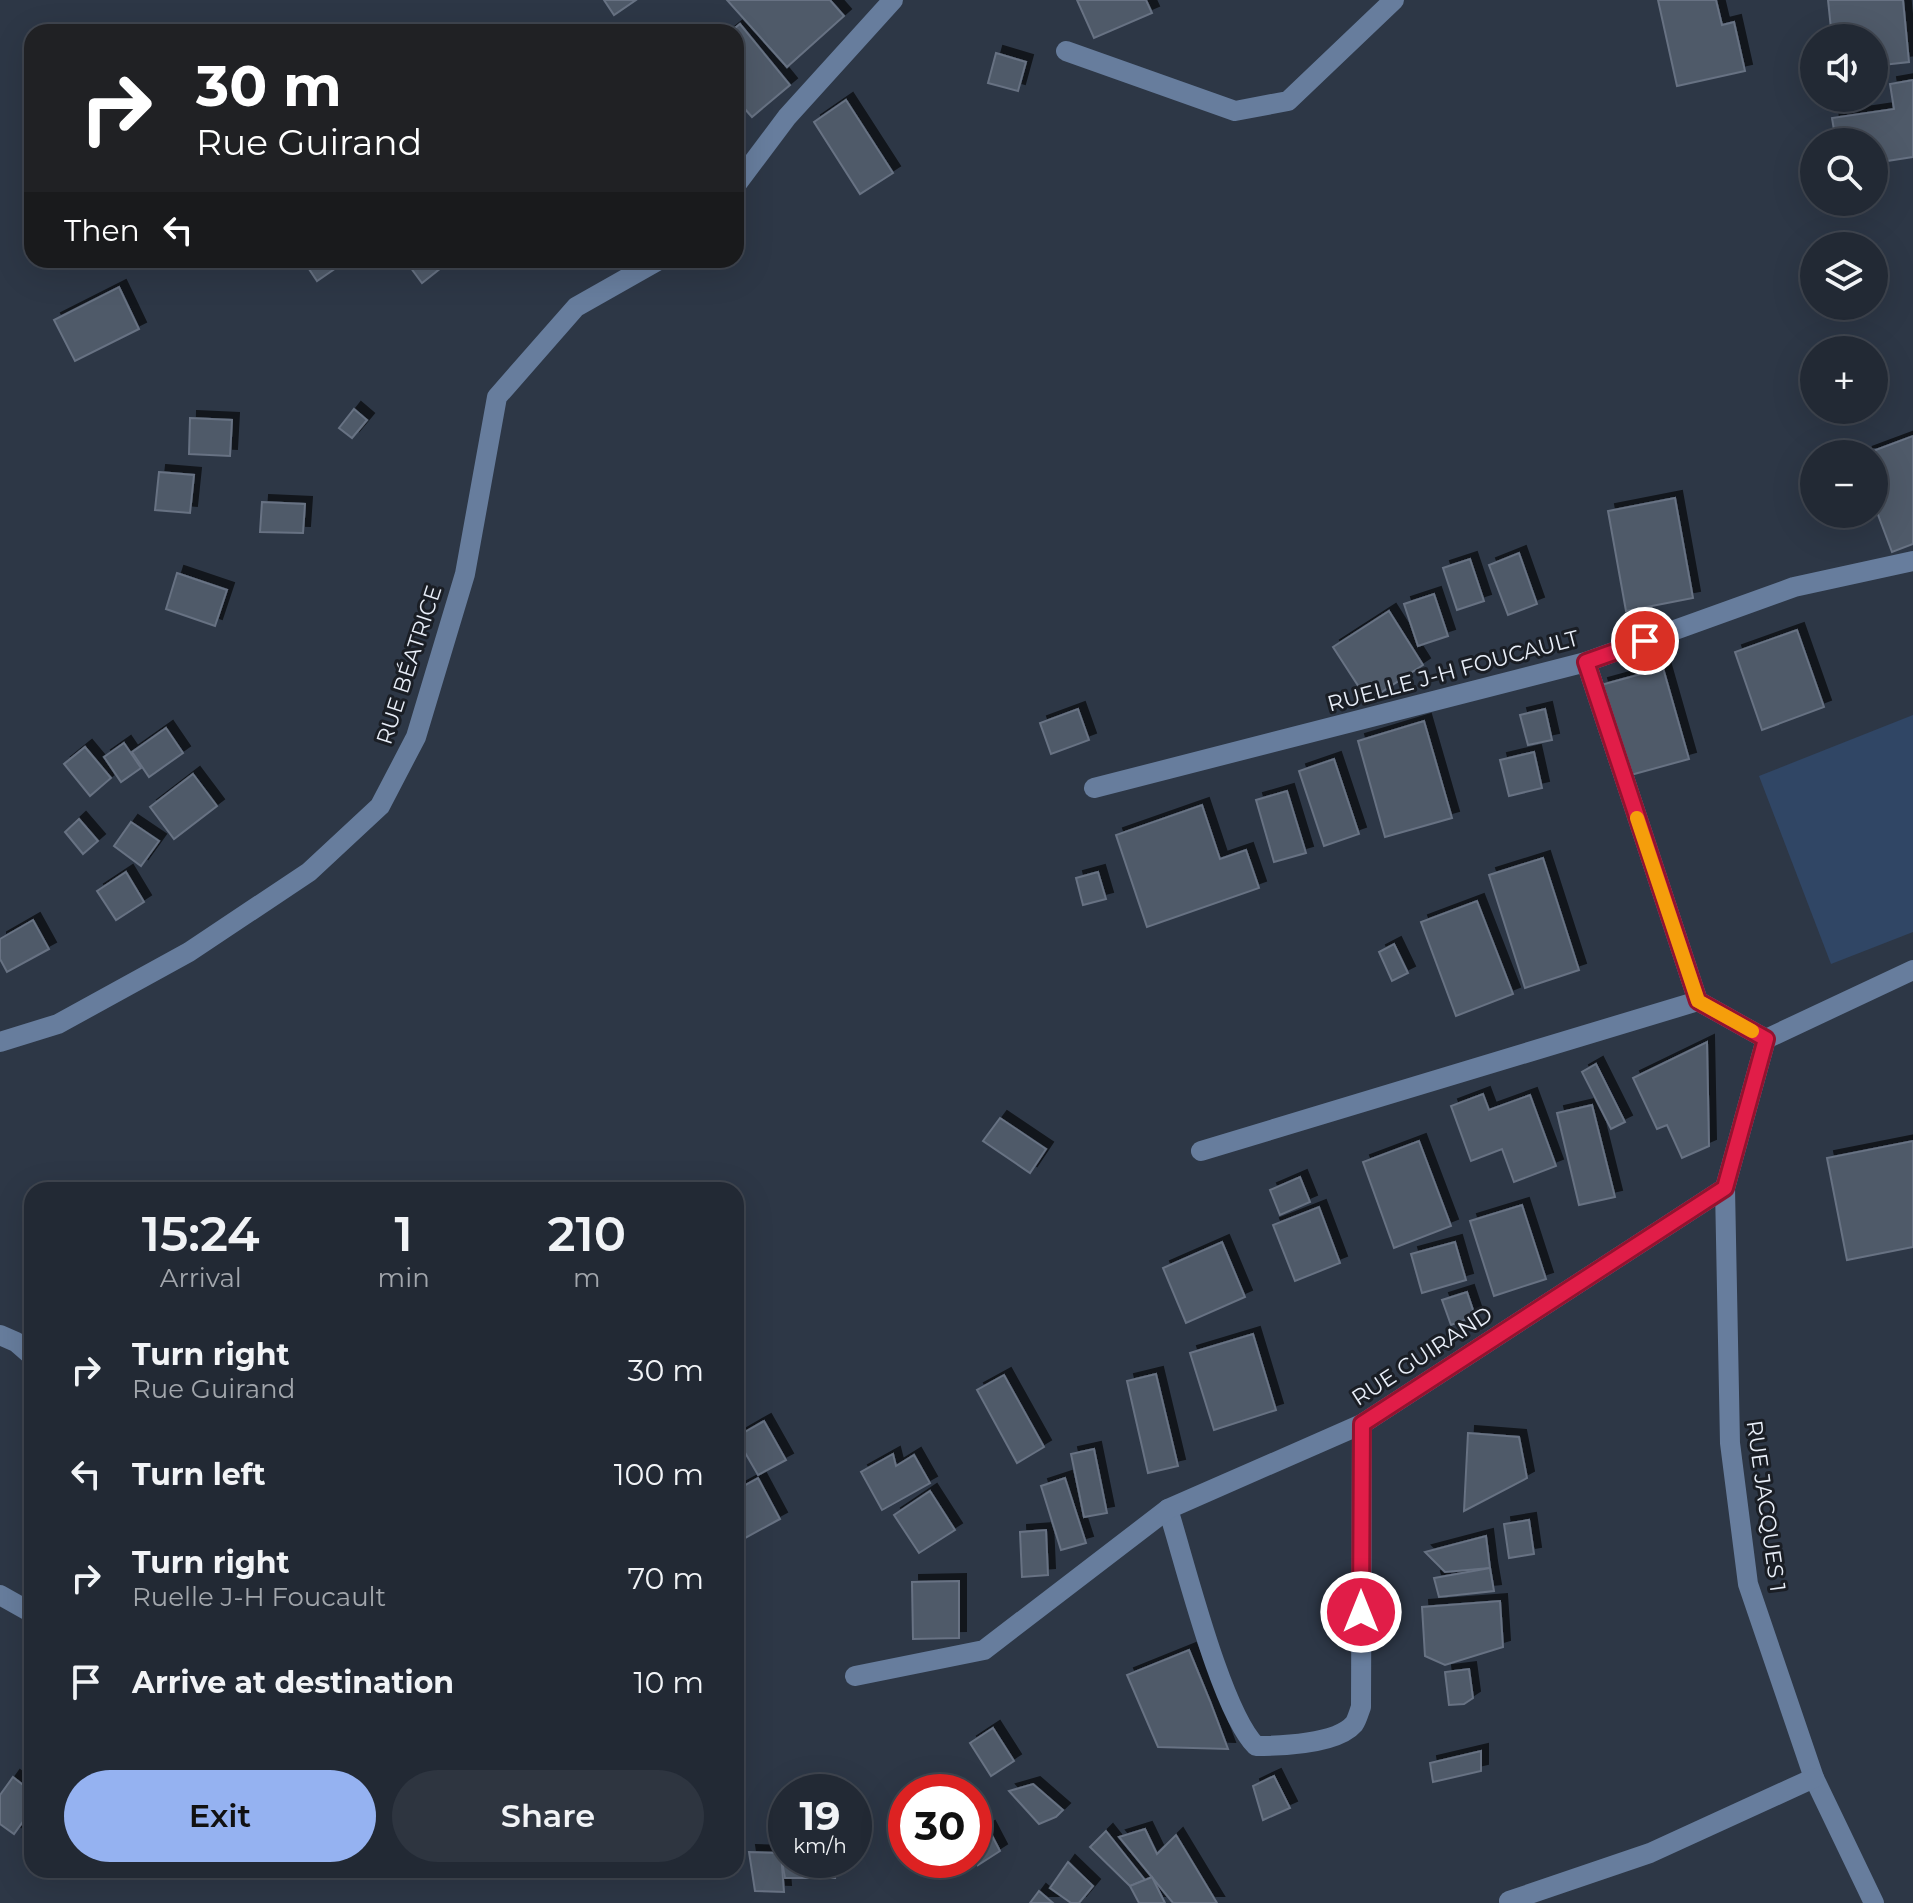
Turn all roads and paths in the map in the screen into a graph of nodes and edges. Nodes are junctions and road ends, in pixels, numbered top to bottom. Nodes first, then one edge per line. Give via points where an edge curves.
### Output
1 (893, 0) edge
2 (1394, 0) edge
3 (1066, 51) dead end
4 (744, 174) edge
5 (645, 268) edge
6 (1913, 561) edge
7 (1586, 662) junction
8 (1094, 788) dead end
9 (1913, 970) edge
10 (1698, 1001) junction
11 (1766, 1039) junction
12 (0, 1042) edge
13 (1201, 1151) dead end
14 (1725, 1188) junction
15 (0, 1335) edge
16 (24, 1349) edge
17 (1362, 1424) junction
18 (1168, 1509) junction
19 (0, 1595) edge
20 (24, 1608) edge
21 (855, 1676) dead end
22 (1814, 1778) junction
23 (1509, 1901) dead end
24 (1874, 1903) edge

1 - 4 street via 787,117
2 - 3 street via 1288,101 1235,111
5 - 12 street, RUE BÉATRICE via 576,307 497,397 465,574 416,737 380,806 309,872 189,952 58,1024
6 - 7 street, RUELLE J-H FOUCAULT via 1794,587
7 - 8 street, RUELLE J-H FOUCAULT
7 - 10 street
9 - 11 street
10 - 11 street
10 - 13 street
11 - 14 street
14 - 17 street, RUE GUIRAND
14 - 22 street, RUE JACQUES 1 via 1730,1443 1748,1584
15 - 16 street
17 - 18 street, RUE GUIRAND
17 - 18 street via 1361,1707 1355,1724 1336,1736 1256,1746 1245,1735 1227,1695
18 - 21 street, RUE GUIRAND via 984,1650
19 - 20 street
22 - 23 street via 1650,1853
22 - 24 street, RUE JACQUES 1

